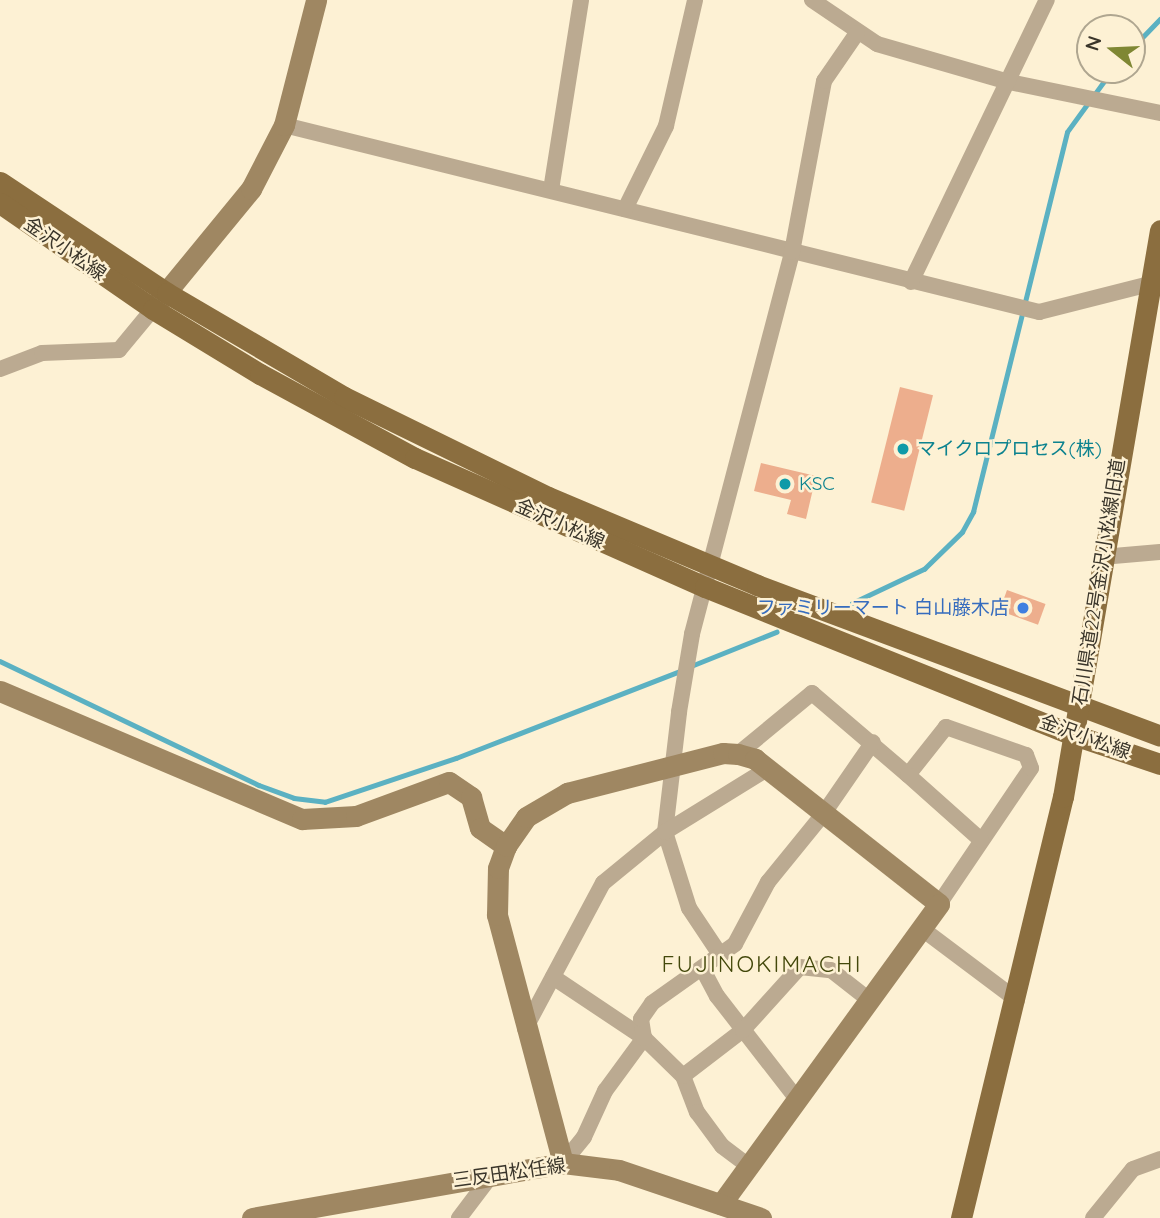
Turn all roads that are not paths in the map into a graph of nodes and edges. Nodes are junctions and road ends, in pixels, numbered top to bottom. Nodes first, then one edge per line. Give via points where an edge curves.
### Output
1 (316, 0) edge
2 (581, 0) edge
3 (695, 0) edge
4 (812, 0) edge
5 (1047, 0) edge
6 (857, 33) junction
7 (1009, 82) junction
8 (1160, 113) edge
9 (284, 125) junction
10 (0, 182) edge
11 (551, 190) junction
12 (0, 203) edge
13 (625, 209) junction
14 (1160, 230) edge
15 (792, 252) junction
16 (911, 282) junction
17 (1150, 284) junction
18 (160, 301) junction
19 (0, 369) edge
20 (1160, 552) edge
21 (1102, 556) junction
22 (708, 576) junction
23 (0, 691) edge
24 (1079, 707) junction
25 (1074, 735) junction
26 (1160, 736) edge
27 (873, 742) junction
28 (738, 754) junction
29 (1160, 764) edge
30 (671, 767) junction
31 (767, 769) junction
32 (908, 775) junction
33 (824, 813) junction
34 (665, 832) junction
35 (981, 840) junction
36 (506, 846) junction
37 (939, 904) junction
38 (921, 928) junction
39 (721, 956) junction
40 (702, 968) junction
41 (553, 977) junction
42 (868, 999) junction
43 (1017, 1000) junction
44 (525, 1029) junction
45 (743, 1030) junction
46 (643, 1038) junction
47 (683, 1076) junction
48 (796, 1098) junction
49 (1160, 1159) edge
50 (563, 1163) junction
51 (747, 1165) junction
52 (493, 1173) junction
53 (721, 1204) junction
54 (252, 1218) edge
55 (459, 1218) edge
56 (761, 1218) edge
57 (961, 1218) edge
58 (1093, 1218) edge

1 - 9 street
2 - 11 street
3 - 13 street via 666,126
4 - 6 street
5 - 7 street
6 - 7 street via 877,44
6 - 15 street via 824,81
7 - 8 street
7 - 16 street
9 - 11 street
9 - 18 street via 251,189
10 - 18 main road, 金沢小松線
11 - 13 street
12 - 18 main road, 金沢小松線
13 - 15 street
14 - 17 main road, 石川県道22号金沢小松線旧道
15 - 16 street
15 - 22 street
16 - 17 street via 1039,312
17 - 21 main road, 石川県道22号金沢小松線旧道
18 - 19 street via 119,350 42,353
18 - 22 main road, 金沢小松線 via 260,374 415,458
20 - 21 street
21 - 24 main road, 石川県道22号金沢小松線旧道
22 - 24 main road, 金沢小松線
22 - 25 main road, 金沢小松線
22 - 30 street via 689,648
23 - 36 street via 302,819 356,816 450,782 471,797 480,828
24 - 25 main road, 石川県道22号金沢小松線旧道
24 - 26 main road, 金沢小松線
25 - 29 main road, 金沢小松線
25 - 43 main road, 石川県道22号金沢小松線旧道
27 - 28 street via 812,693
27 - 32 street
27 - 33 street
28 - 30 street via 723,752
28 - 31 street
30 - 34 street
30 - 36 street via 567,793 526,817
31 - 33 street
31 - 34 street
32 - 35 street
32 - 35 street via 946,727 1026,755 1031,768
33 - 37 street
33 - 39 street via 768,882 735,944
34 - 39 street via 690,908
34 - 41 street via 603,883
35 - 37 street
36 - 44 street via 498,868 497,915
37 - 38 street
38 - 42 street
38 - 43 street
39 - 40 street
40 - 45 street
40 - 46 street via 652,1003 641,1019
41 - 44 street
41 - 46 street
42 - 45 street via 831,970 800,967
42 - 48 street
43 - 57 main road, 石川県道22号金沢小松線旧道
44 - 50 street
45 - 47 street
45 - 48 street
46 - 47 street
46 - 50 street via 605,1091 584,1137
47 - 51 street via 697,1112 722,1146
48 - 51 street
49 - 58 street via 1133,1169
50 - 52 street, 三反田松任線
50 - 53 street, 三反田松任線 via 619,1170
51 - 53 street
52 - 54 street, 三反田松任線
52 - 55 street
53 - 56 street, 三反田松任線

